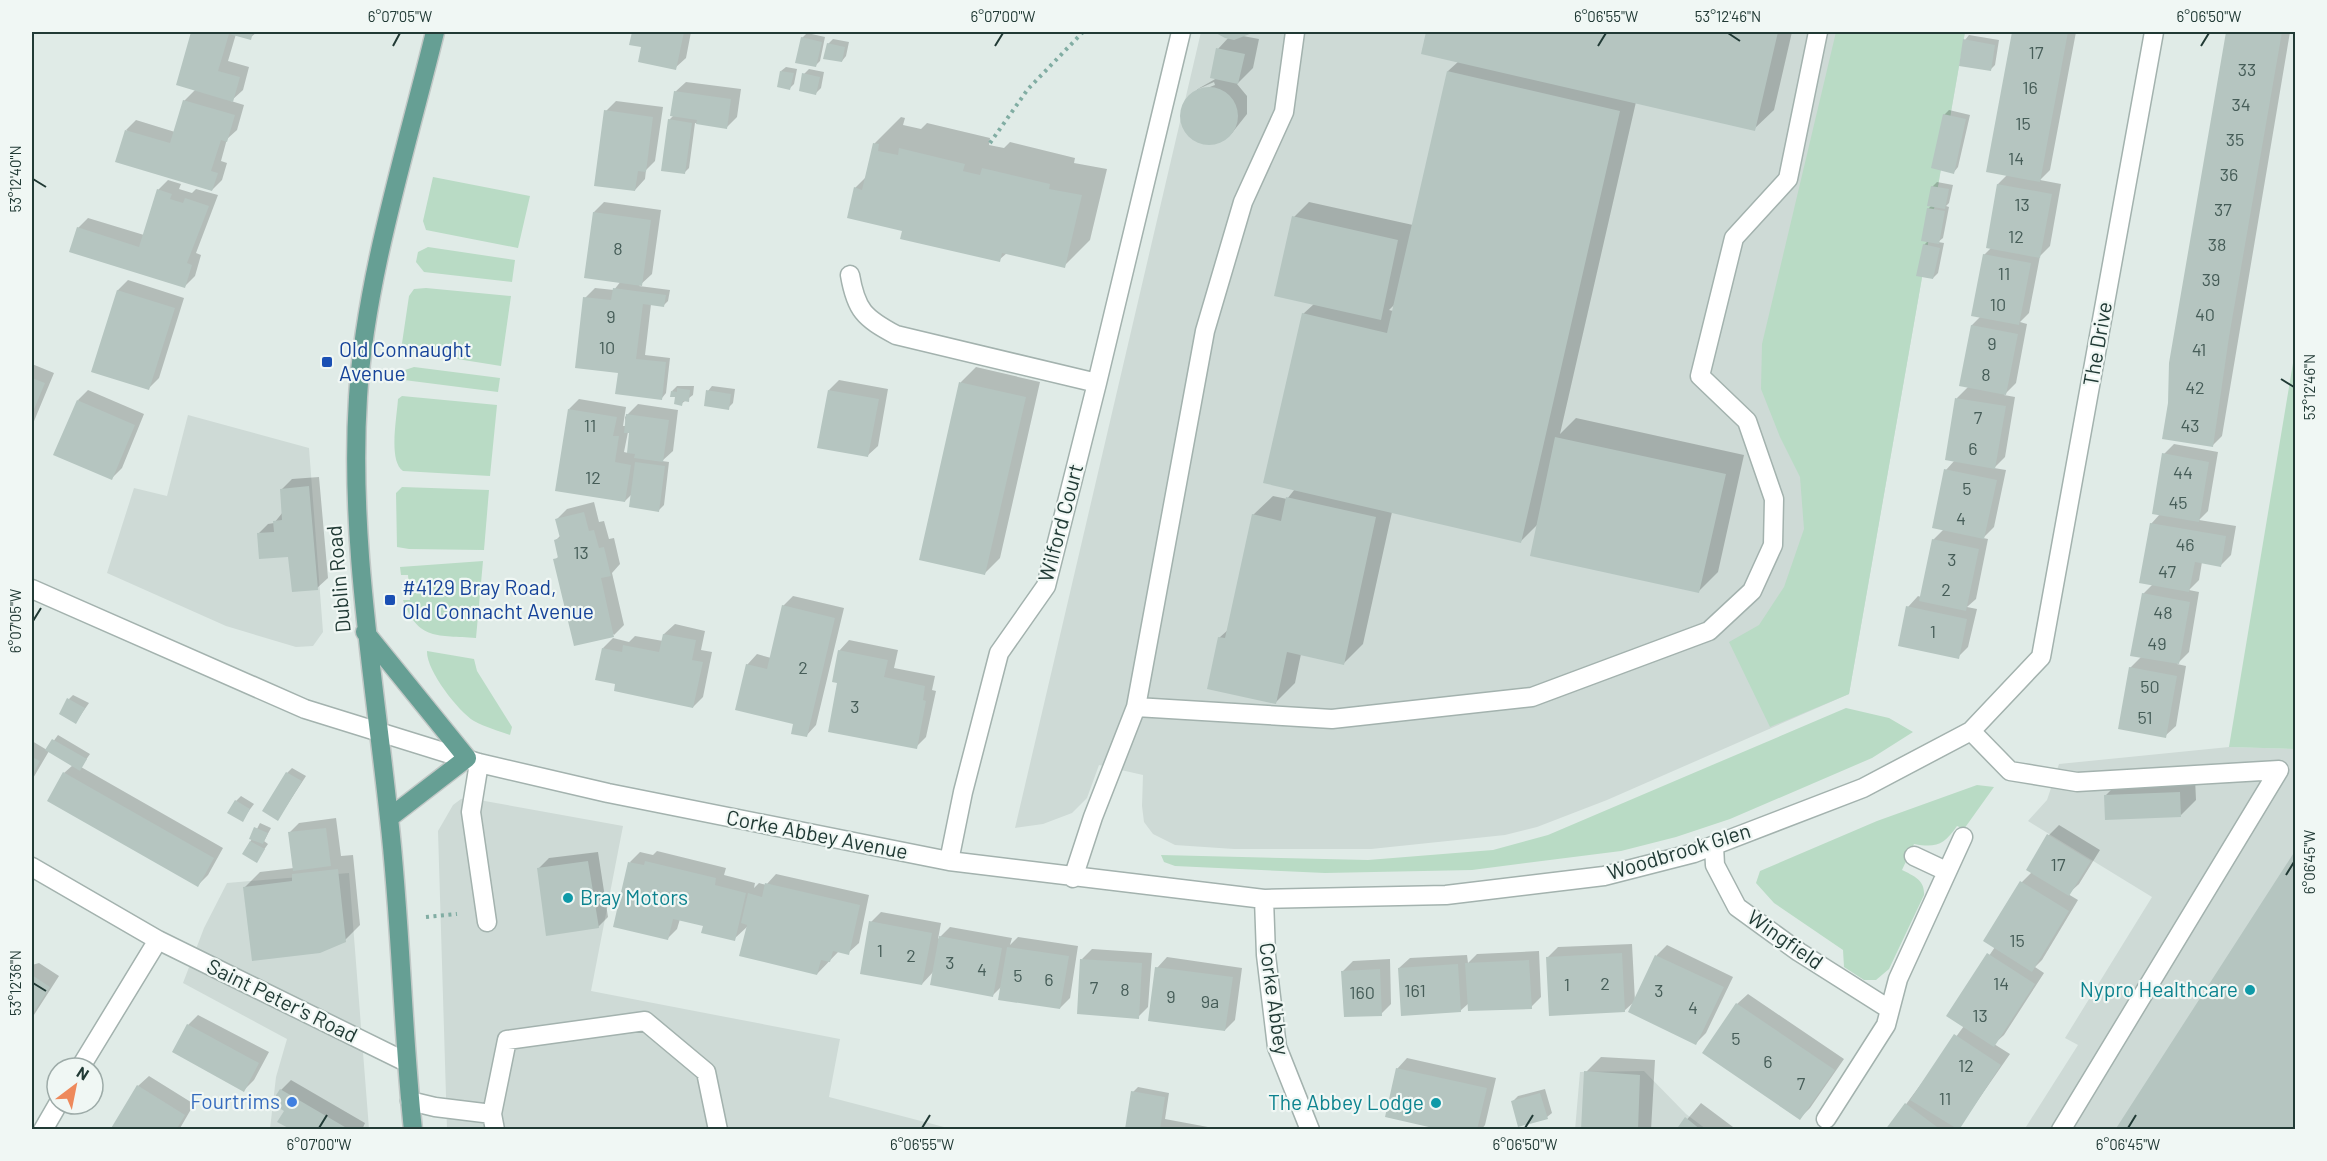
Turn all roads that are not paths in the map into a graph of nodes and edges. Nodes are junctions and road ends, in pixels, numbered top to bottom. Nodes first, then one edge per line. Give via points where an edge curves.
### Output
1 (435, 32) edge
2 (1181, 32) edge
3 (1295, 32) edge
4 (1818, 32) edge
5 (2154, 32) edge
6 (850, 275) dead end
7 (1097, 383) junction
8 (32, 589) edge
9 (365, 632) junction
10 (2042, 657) joint
11 (1136, 707) junction
12 (1971, 731) junction
13 (377, 734) junction
14 (473, 760) junction
15 (2287, 771) edge
16 (389, 818) junction
17 (1963, 837) dead end
18 (1714, 846) junction
19 (1914, 856) dead end
20 (949, 861) junction
21 (32, 867) edge
22 (1946, 871) junction
23 (1073, 878) junction
24 (1264, 899) junction
25 (487, 922) dead end
26 (158, 940) junction
27 (1889, 1009) junction
28 (87, 1056) edge
29 (406, 1062) junction
30 (410, 1101) junction
31 (51, 1116) edge
32 (1826, 1119) dead end
33 (493, 1122) edge
34 (42, 1130) edge
35 (413, 1130) edge
36 (718, 1130) edge
37 (1310, 1130) edge
38 (2061, 1130) edge

1 - 9 main road, Dublin Road via 383,246 358,393 356,512
2 - 7 street, Wilford Court
3 - 11 street via 1284,112 1243,202 1205,331
4 - 11 street via 1788,178 1734,238 1700,376 1747,421 1774,499 1773,545 1752,591 1708,631 1532,697 1332,719
5 - 10 street, The Drive
6 - 7 street via 855,301 870,321 896,335
7 - 20 street, Wilford Court via 1046,586 999,653
8 - 13 street via 305,709
9 - 13 main road, Dublin Road
9 - 14 main road
10 - 12 street, Woodbrook Glen
11 - 23 street via 1092,817
12 - 15 street via 2010,771 2077,782
12 - 18 street, Woodbrook Glen via 1863,788
13 - 14 street, Corke Abbey Avenue
13 - 16 main road, Dublin Road
14 - 16 main road
14 - 20 street, Corke Abbey Avenue via 608,793
14 - 25 street via 471,812
15 - 38 street
16 - 29 main road, Dublin Road
17 - 22 street
18 - 24 street, Woodbrook Glen via 1604,876 1515,888 1446,895
18 - 27 street, Wingfield via 1715,865 1737,907
19 - 22 street
20 - 23 street, Corke Abbey Avenue
21 - 26 street, Saint Peter's Road
22 - 27 street via 1898,979
23 - 24 street, Corke Abbey Avenue
24 - 37 street, Corke Abbey via 1277,1047
26 - 28 street
26 - 29 street, Saint Peter's Road
27 - 32 street via 1887,1025
29 - 30 main road, Dublin Road
30 - 33 street
30 - 35 main road, Dublin Road
31 - 34 street
33 - 36 street via 507,1040 645,1021 706,1072

